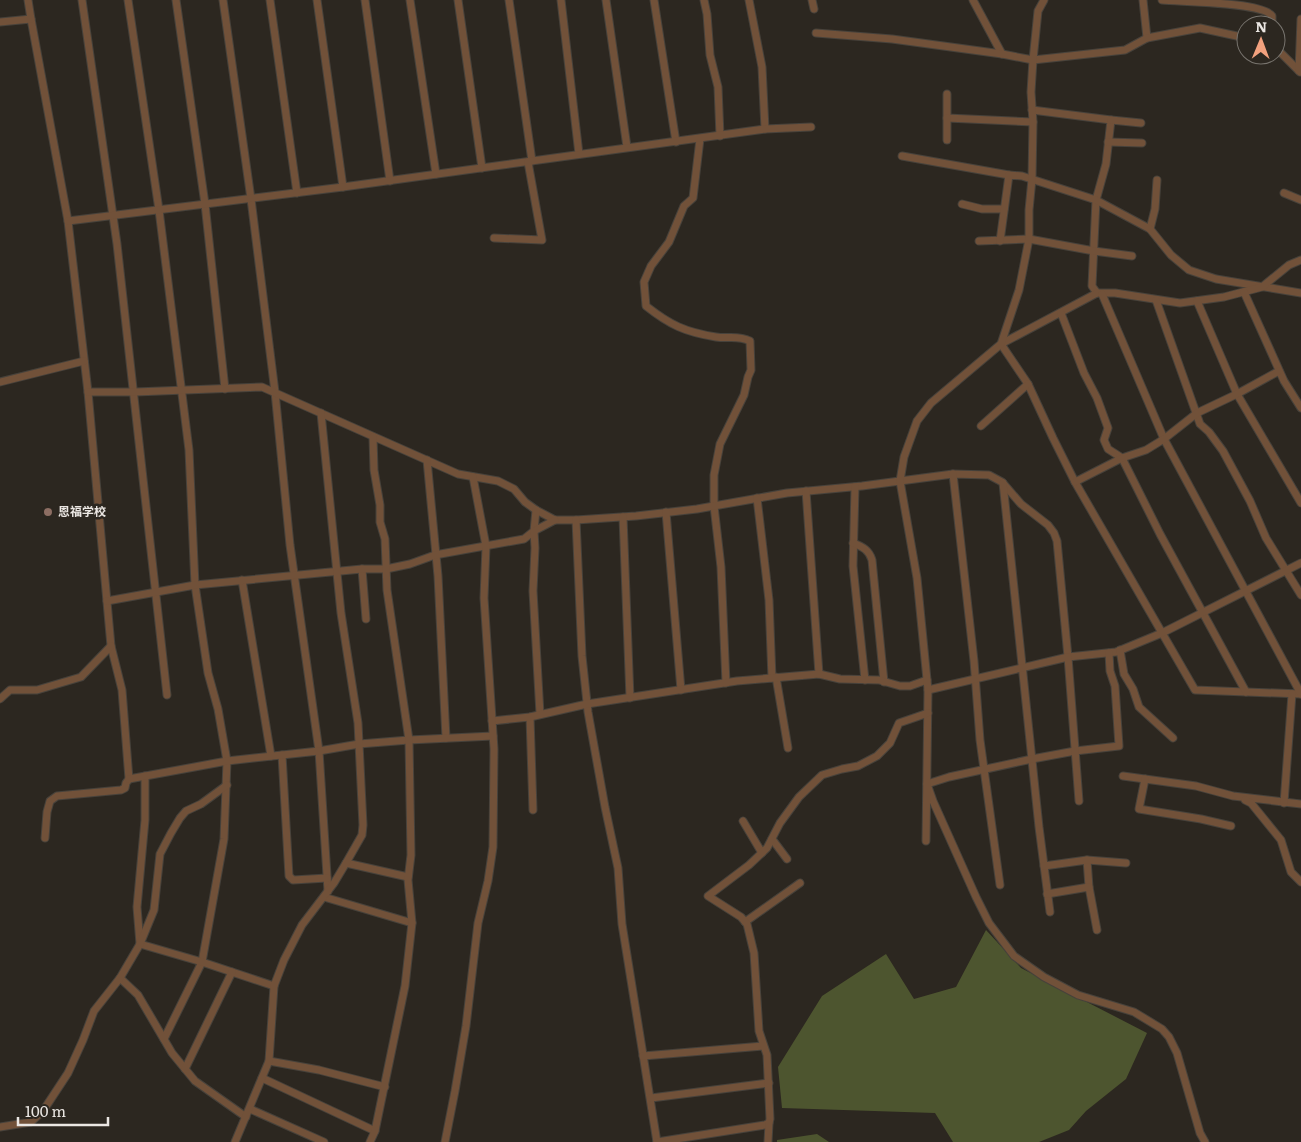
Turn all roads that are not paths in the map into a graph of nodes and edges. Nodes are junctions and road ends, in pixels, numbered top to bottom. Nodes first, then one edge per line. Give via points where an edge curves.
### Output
1 (28, 0) edge
2 (82, 0) edge
3 (128, 0) edge
4 (176, 0) edge
5 (223, 0) edge
6 (270, 0) edge
7 (317, 0) edge
8 (365, 0) edge
9 (410, 0) edge
10 (458, 0) edge
11 (509, 0) edge
12 (561, 0) edge
13 (606, 0) edge
14 (654, 0) edge
15 (704, 0) edge
16 (749, 0) edge
17 (812, 0) edge
18 (973, 0) edge
19 (1044, 0) edge
20 (1143, 0) edge
21 (1162, 0) edge
22 (1185, 1) edge
23 (1234, 2) edge
24 (814, 9) dead end
25 (1271, 15) edge
26 (31, 19) junction
27 (1301, 19) edge
28 (0, 22) edge
29 (816, 33) dead end
30 (1236, 36) edge
31 (1147, 38) junction
32 (1002, 54) junction
33 (1286, 58) edge
34 (1033, 60) junction
35 (1300, 72) edge
36 (947, 94) dead end
37 (1032, 110) junction
38 (947, 118) junction
39 (1111, 120) junction
40 (1033, 122) junction
41 (1141, 122) dead end
42 (811, 127) dead end
43 (765, 129) junction
44 (720, 136) junction
45 (700, 139) junction
46 (947, 140) dead end
47 (676, 142) junction
48 (1108, 142) junction
49 (1142, 143) dead end
50 (627, 147) junction
51 (579, 154) junction
52 (902, 156) dead end
53 (530, 162) junction
54 (482, 168) junction
55 (436, 174) junction
56 (1009, 175) junction
57 (1032, 179) junction
58 (390, 180) junction
59 (1157, 180) dead end
60 (343, 187) junction
61 (297, 193) junction
62 (1284, 193) dead end
63 (251, 199) junction
64 (1096, 200) junction
65 (1301, 200) edge
66 (205, 204) junction
67 (962, 204) dead end
68 (1004, 209) junction
69 (159, 210) junction
70 (112, 215) junction
71 (68, 221) junction
72 (1150, 229) junction
73 (494, 238) dead end
74 (1028, 239) junction
75 (979, 240) dead end
76 (1000, 240) junction
77 (1094, 251) junction
78 (1132, 256) dead end
79 (1301, 260) edge
80 (1262, 287) junction
81 (1244, 292) junction
82 (1301, 293) edge
83 (1099, 294) junction
84 (1156, 300) junction
85 (1197, 301) junction
86 (1061, 313) junction
87 (1001, 344) junction
88 (84, 361) junction
89 (1280, 371) junction
90 (0, 382) edge
91 (1028, 384) junction
92 (225, 389) junction
93 (182, 390) junction
94 (88, 392) junction
95 (135, 392) junction
96 (275, 392) junction
97 (1237, 394) junction
98 (1301, 408) edge
99 (1197, 412) junction
100 (321, 413) junction
101 (980, 426) dead end
102 (373, 437) junction
103 (1164, 438) junction
104 (1122, 458) junction
105 (427, 460) junction
106 (953, 474) junction
107 (473, 477) junction
108 (900, 481) junction
109 (1002, 482) junction
110 (1075, 482) junction
111 (855, 487) junction
112 (806, 491) junction
113 (758, 498) junction
114 (1301, 503) edge
115 (714, 506) junction
116 (536, 510) junction
117 (666, 512) junction
118 (623, 517) junction
119 (555, 520) junction
120 (576, 520) junction
121 (534, 531) junction
122 (853, 543) junction
123 (486, 546) junction
124 (436, 554) junction
125 (1301, 564) edge
126 (362, 569) junction
127 (386, 569) junction
128 (1287, 570) junction
129 (338, 571) junction
130 (294, 575) junction
131 (242, 580) junction
132 (195, 585) junction
133 (1245, 590) junction
134 (156, 592) junction
135 (1301, 595) edge
136 (107, 601) junction
137 (1203, 612) junction
138 (366, 619) dead end
139 (1162, 633) junction
140 (111, 646) junction
141 (1120, 650) junction
142 (1110, 653) junction
143 (1068, 657) junction
144 (1022, 669) junction
145 (819, 674) junction
146 (774, 678) junction
147 (865, 680) junction
148 (927, 680) junction
149 (974, 680) junction
150 (884, 682) junction
151 (726, 683) junction
152 (681, 690) junction
153 (928, 690) junction
154 (1246, 692) junction
155 (1292, 694) junction
156 (1301, 694) edge
157 (167, 695) dead end
158 (630, 698) junction
159 (0, 699) edge
160 (587, 704) junction
161 (928, 713) junction
162 (540, 714) junction
163 (530, 717) junction
164 (492, 721) junction
165 (493, 736) junction
166 (446, 738) junction
167 (1174, 738) dead end
168 (408, 740) junction
169 (359, 744) junction
170 (788, 748) dead end
171 (319, 751) junction
172 (1075, 751) junction
173 (282, 755) junction
174 (271, 756) junction
175 (1032, 759) junction
176 (227, 762) junction
177 (985, 770) junction
178 (145, 776) junction
179 (1123, 776) dead end
180 (128, 779) junction
181 (1145, 779) junction
182 (928, 784) junction
183 (227, 785) junction
184 (1239, 797) junction
185 (1079, 801) dead end
186 (1284, 803) junction
187 (1301, 804) edge
188 (533, 810) dead end
189 (744, 821) dead end
190 (1230, 826) dead end
191 (45, 838) dead end
192 (772, 839) junction
193 (926, 841) dead end
194 (762, 852) junction
195 (787, 859) dead end
196 (1087, 860) junction
197 (346, 862) junction
198 (1126, 863) dead end
199 (1044, 866) junction
200 (408, 877) junction
201 (327, 878) junction
202 (1301, 882) edge
203 (800, 884) dead end
204 (1000, 885) dead end
205 (1089, 887) junction
206 (326, 894) junction
207 (1047, 894) junction
208 (1050, 912) dead end
209 (745, 922) junction
210 (412, 923) junction
211 (1097, 930) dead end
212 (140, 944) junction
213 (202, 962) junction
214 (232, 972) junction
215 (120, 978) junction
216 (274, 986) junction
217 (164, 1039) junction
218 (763, 1046) junction
219 (643, 1056) junction
220 (269, 1061) junction
221 (185, 1069) junction
222 (262, 1078) junction
223 (769, 1083) junction
224 (385, 1087) junction
225 (651, 1098) junction
226 (250, 1109) junction
227 (246, 1117) junction
228 (769, 1123) junction
229 (0, 1127) edge
230 (375, 1131) junction
231 (235, 1142) edge
232 (324, 1142) edge
233 (370, 1142) edge
234 (445, 1142) edge
235 (657, 1142) edge
236 (768, 1142) edge
237 (1205, 1142) edge

1 - 26 street
2 - 70 street
3 - 69 street
4 - 66 street
5 - 63 street
6 - 61 street
7 - 60 street
8 - 58 street
9 - 55 street
10 - 54 street
11 - 53 street
12 - 51 street
13 - 50 street
14 - 47 street
15 - 44 street via 710,55 718,87
16 - 43 street via 762,67
17 - 24 street
18 - 32 street
19 - 34 street via 1038,11
20 - 31 street
21 - 22 street
22 - 23 street
23 - 25 street via 1265,10
26 - 28 street
26 - 71 street
27 - 35 street
29 - 32 street via 892,38
30 - 31 street via 1200,28
31 - 34 street via 1125,50
32 - 34 street
33 - 35 street
34 - 37 street
36 - 38 street
37 - 39 street
37 - 40 street
38 - 40 street
38 - 46 street
39 - 41 street
39 - 48 street
40 - 57 street
42 - 43 street
43 - 44 street
44 - 45 street
45 - 47 street
45 - 115 street via 693,198 684,206 669,242 651,266 644,282 644,292 646,306 666,322 683,330 718,337 741,336 750,340 751,370 744,395 720,444 714,475
47 - 50 street
48 - 49 street
48 - 64 street
50 - 51 street
51 - 53 street
52 - 56 street
53 - 54 street
53 - 73 street via 542,240
54 - 55 street
55 - 58 street
56 - 57 street
56 - 68 street
57 - 64 street
57 - 74 street
58 - 60 street
59 - 72 street
60 - 61 street
61 - 63 street
62 - 65 street
63 - 66 street
63 - 96 street
64 - 72 street
64 - 77 street
66 - 69 street
66 - 92 street
67 - 68 street via 982,209
68 - 76 street
69 - 70 street
69 - 93 street
70 - 71 street
70 - 95 street
71 - 88 street
72 - 80 street via 1170,254 1189,270 1216,279
74 - 76 street
74 - 77 street
74 - 87 street via 1019,290
75 - 76 street
77 - 78 street
77 - 83 street via 1092,286
79 - 80 street via 1289,264
80 - 81 street
80 - 82 street
81 - 85 street
81 - 89 street
83 - 84 street via 1115,293
83 - 86 street
83 - 103 street
84 - 85 street
84 - 99 street
85 - 97 street
86 - 87 street
86 - 104 street via 1108,428 1104,440 1108,449
87 - 91 street
87 - 108 street via 931,403 917,421 904,456
88 - 90 street
88 - 94 street
89 - 97 street
89 - 98 street
91 - 101 street
91 - 110 street
92 - 93 street
92 - 96 street via 262,387
93 - 95 street
93 - 132 street via 189,450
94 - 95 street
94 - 136 street
95 - 134 street
96 - 100 street
96 - 130 street
97 - 99 street
97 - 114 street
99 - 103 street
99 - 128 street via 1200,424 1223,451 1266,538
100 - 102 street
100 - 129 street
102 - 105 street
102 - 127 street
103 - 104 street via 1146,450
103 - 133 street
104 - 110 street
104 - 137 street
105 - 107 street
105 - 124 street
106 - 108 street
106 - 109 street via 989,475
106 - 149 street
107 - 116 street via 498,480 514,489
107 - 123 street
108 - 111 street
108 - 148 street via 917,578
109 - 143 street via 1054,533
109 - 144 street
110 - 139 street
111 - 112 street
111 - 122 street
112 - 113 street
112 - 145 street
113 - 115 street
113 - 146 street
115 - 117 street
115 - 151 street
116 - 119 street
116 - 121 street
117 - 118 street
117 - 152 street
118 - 120 street
118 - 158 street
119 - 120 street
119 - 121 street
120 - 160 street
121 - 123 street via 524,539
121 - 162 street
122 - 147 street
122 - 150 street via 870,553 872,560
123 - 124 street
123 - 164 street via 484,598
124 - 127 street
124 - 166 street
125 - 128 street
126 - 127 street
126 - 129 street
126 - 138 street
127 - 168 street
128 - 133 street
128 - 135 street
129 - 130 street
129 - 169 street
130 - 131 street
130 - 171 street
131 - 132 street
131 - 174 street
132 - 134 street
132 - 176 street via 208,672 220,716
133 - 137 street
133 - 156 street
134 - 136 street
134 - 157 street
136 - 140 street
137 - 139 street
137 - 154 street
139 - 141 street
139 - 154 street via 1195,690
140 - 159 street via 82,676 37,690 10,690
140 - 180 street via 122,690
141 - 142 street
141 - 167 street via 1124,674 1139,707
142 - 143 street
142 - 172 street via 1119,746
143 - 144 street
143 - 172 street
144 - 149 street
144 - 175 street
145 - 146 street
145 - 147 street
146 - 151 street
146 - 170 street
147 - 150 street
148 - 150 street via 910,686
148 - 153 street
149 - 153 street
149 - 177 street
151 - 152 street
152 - 158 street
153 - 161 street
154 - 155 street
155 - 156 street
155 - 186 street
158 - 160 street
160 - 162 street
160 - 219 street via 618,868 622,924
161 - 182 street
161 - 192 street via 899,723 890,743 877,756 858,766 822,776 799,797
162 - 163 street
163 - 164 street
163 - 188 street
164 - 165 street
165 - 166 street
165 - 234 street via 493,847
166 - 168 street
168 - 169 street
168 - 200 street
169 - 171 street
169 - 197 street via 362,835
171 - 173 street
171 - 201 street
172 - 175 street
172 - 185 street
173 - 174 street
173 - 201 street via 288,876 293,880
174 - 176 street
175 - 177 street
175 - 199 street
176 - 178 street
176 - 183 street
177 - 182 street
177 - 204 street
178 - 180 street
178 - 212 street via 145,820 137,907
179 - 181 street
180 - 191 street via 121,790 57,796 50,801
181 - 184 street via 1196,786
181 - 190 street via 1139,809
182 - 193 street
182 - 237 street via 976,898 989,923 1014,956 1078,995 1134,1012 1162,1029 1177,1053
183 - 212 street via 180,818 160,854 154,910
183 - 213 street via 224,839
184 - 186 street
184 - 202 street via 1251,803 1281,840 1291,872
186 - 187 street
189 - 194 street
192 - 194 street
192 - 195 street
194 - 209 street via 708,896
196 - 198 street
196 - 199 street
196 - 205 street
197 - 200 street
197 - 206 street
199 - 207 street
200 - 210 street
201 - 206 street
203 - 209 street
205 - 207 street
205 - 211 street
206 - 210 street
206 - 216 street via 302,925
207 - 208 street
209 - 218 street via 754,952 759,1031
210 - 224 street via 406,986
212 - 213 street
212 - 215 street
213 - 214 street
213 - 217 street
214 - 216 street
214 - 221 street
215 - 217 street via 138,995
215 - 229 street via 94,1011 68,1073 43,1111 31,1122
216 - 220 street
217 - 221 street
218 - 219 street
218 - 223 street
219 - 225 street
220 - 222 street
220 - 224 street
221 - 227 street via 195,1081
222 - 226 street
222 - 230 street
223 - 225 street
223 - 228 street
224 - 230 street
225 - 235 street
226 - 227 street
226 - 232 street
227 - 231 street
228 - 235 street
228 - 236 street
230 - 233 street

